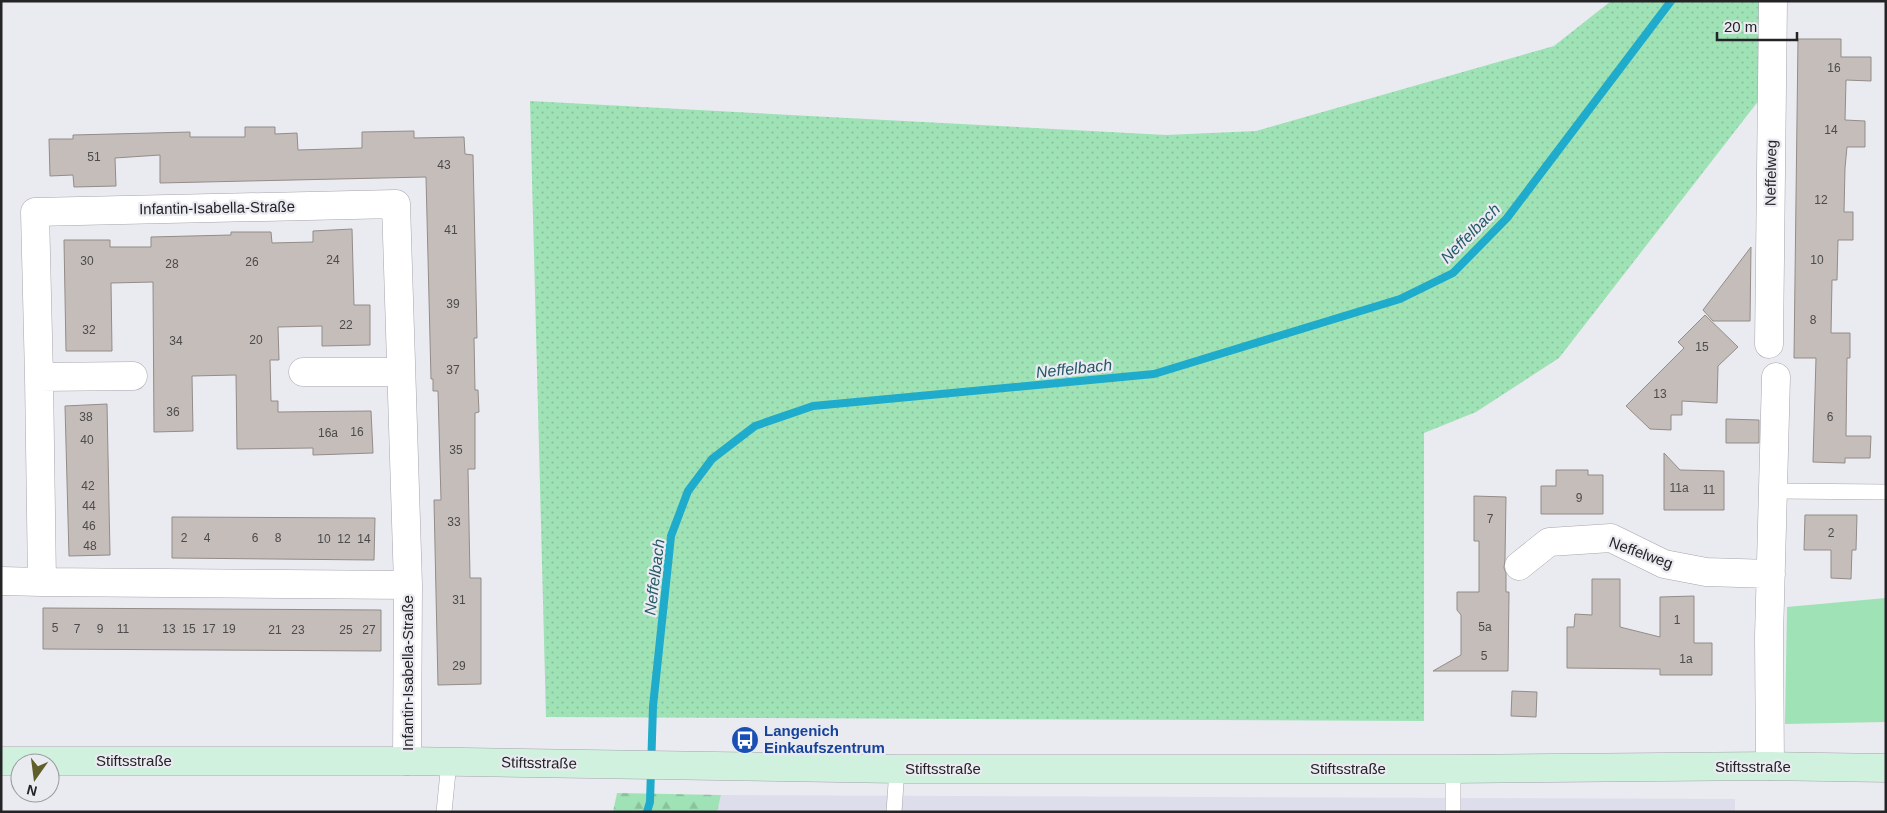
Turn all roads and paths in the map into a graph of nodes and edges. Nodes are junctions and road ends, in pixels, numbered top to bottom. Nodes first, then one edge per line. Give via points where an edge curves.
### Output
1 (1773, 1) edge
2 (1769, 344) dead end
3 (303, 372) dead end
4 (400, 372) junction
5 (133, 376) dead end
6 (39, 377) junction
7 (1776, 377) dead end
8 (1773, 491) junction
9 (1886, 492) edge
10 (1519, 566) dead end
11 (1771, 574) junction
12 (1, 582) edge
13 (42, 582) junction
14 (408, 585) junction
15 (1, 761) edge
16 (407, 761) junction
17 (449, 762) junction
18 (1770, 766) junction
19 (1886, 768) edge
20 (897, 769) junction
21 (1453, 769) junction
22 (444, 812) edge
23 (894, 812) edge
24 (1453, 812) edge

1 - 2 street, Neffelweg
3 - 4 street
4 - 6 street, Infantin-Isabella-Straße via 396,204 35,212
4 - 14 street, Infantin-Isabella-Straße
5 - 6 street
6 - 13 street, Infantin-Isabella-Straße
7 - 8 street
8 - 9 lane
8 - 11 street
10 - 11 street, Neffelweg via 1550,542 1611,538 1664,564 1706,572
11 - 18 street
12 - 13 street, Infantin-Isabella-Straße
13 - 14 street, Infantin-Isabella-Straße
14 - 16 street, Infantin-Isabella-Straße
15 - 16 street, Stiftsstraße
16 - 17 street, Stiftsstraße
17 - 20 street, Stiftsstraße
17 - 22 lane
18 - 19 street, Stiftsstraße
18 - 21 street, Stiftsstraße
20 - 21 street, Stiftsstraße
20 - 23 lane
21 - 24 lane

